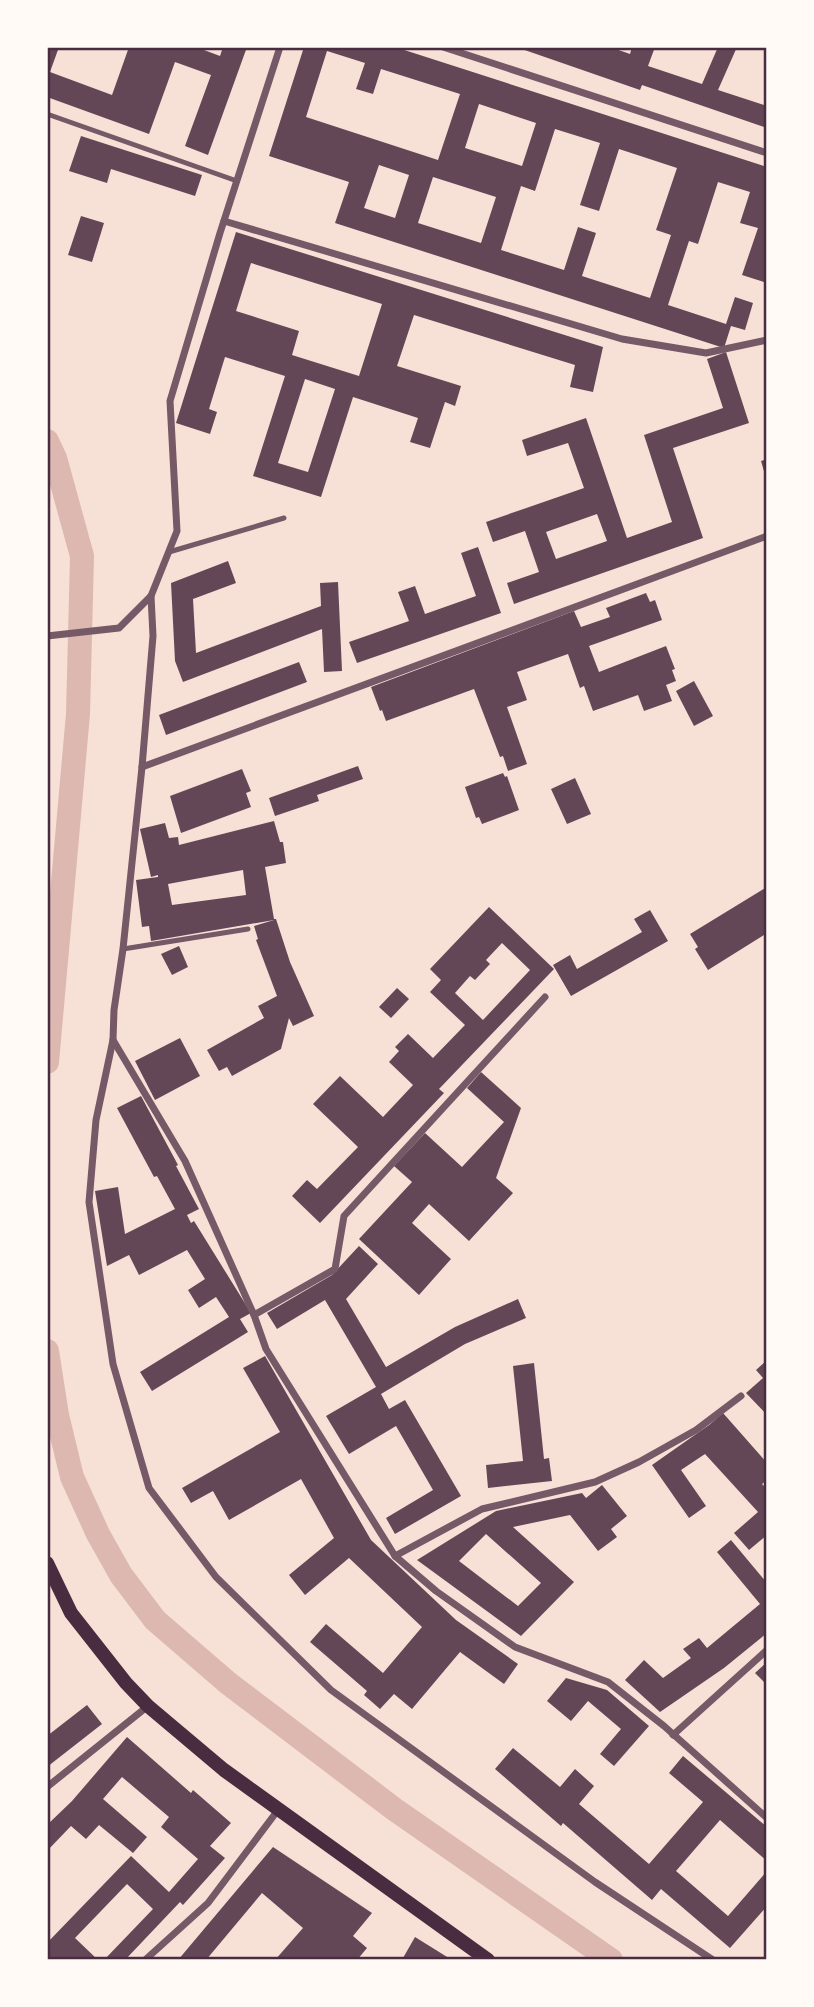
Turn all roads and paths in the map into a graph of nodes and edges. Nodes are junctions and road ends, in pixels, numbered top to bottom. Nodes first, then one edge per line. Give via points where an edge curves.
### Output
1 (281, 47) edge
2 (443, 47) edge
3 (47, 114) edge
4 (767, 153) edge
5 (237, 181) junction
6 (224, 221) junction
7 (767, 340) edge
8 (284, 518) dead end
9 (767, 537) edge
10 (169, 552) junction
11 (151, 596) junction
12 (47, 636) edge
13 (142, 767) junction
14 (248, 929) dead end
15 (123, 949) junction
16 (545, 997) dead end
17 (113, 1040) junction
18 (254, 1315) junction
19 (741, 1396) dead end
20 (395, 1556) junction
21 (47, 1563) edge
22 (767, 1650) edge
23 (148, 1706) junction
24 (673, 1735) junction
25 (47, 1787) edge
26 (278, 1809) junction
27 (767, 1818) edge
28 (145, 1960) edge
29 (488, 1960) edge
30 (713, 1960) edge

1 - 5 street
2 - 4 street
3 - 5 lane
5 - 6 street
6 - 7 street via 622,339 706,354
6 - 10 street via 170,401 177,531
8 - 10 lane
9 - 13 street
10 - 11 street
11 - 12 street via 119,628
11 - 13 street via 153,636
13 - 15 street
14 - 15 lane
15 - 17 street
16 - 18 street via 344,1216 335,1269
17 - 18 street via 185,1161
17 - 30 street via 96,1120 89,1202 113,1364 149,1488 216,1577 331,1690 595,1882
18 - 20 street via 267,1349
19 - 20 street via 696,1430 639,1462 594,1482 482,1508
20 - 24 street via 515,1647 608,1682
21 - 23 main road via 71,1613
22 - 24 street
23 - 25 street
23 - 26 main road
24 - 27 street
26 - 28 street via 208,1903
26 - 29 main road

